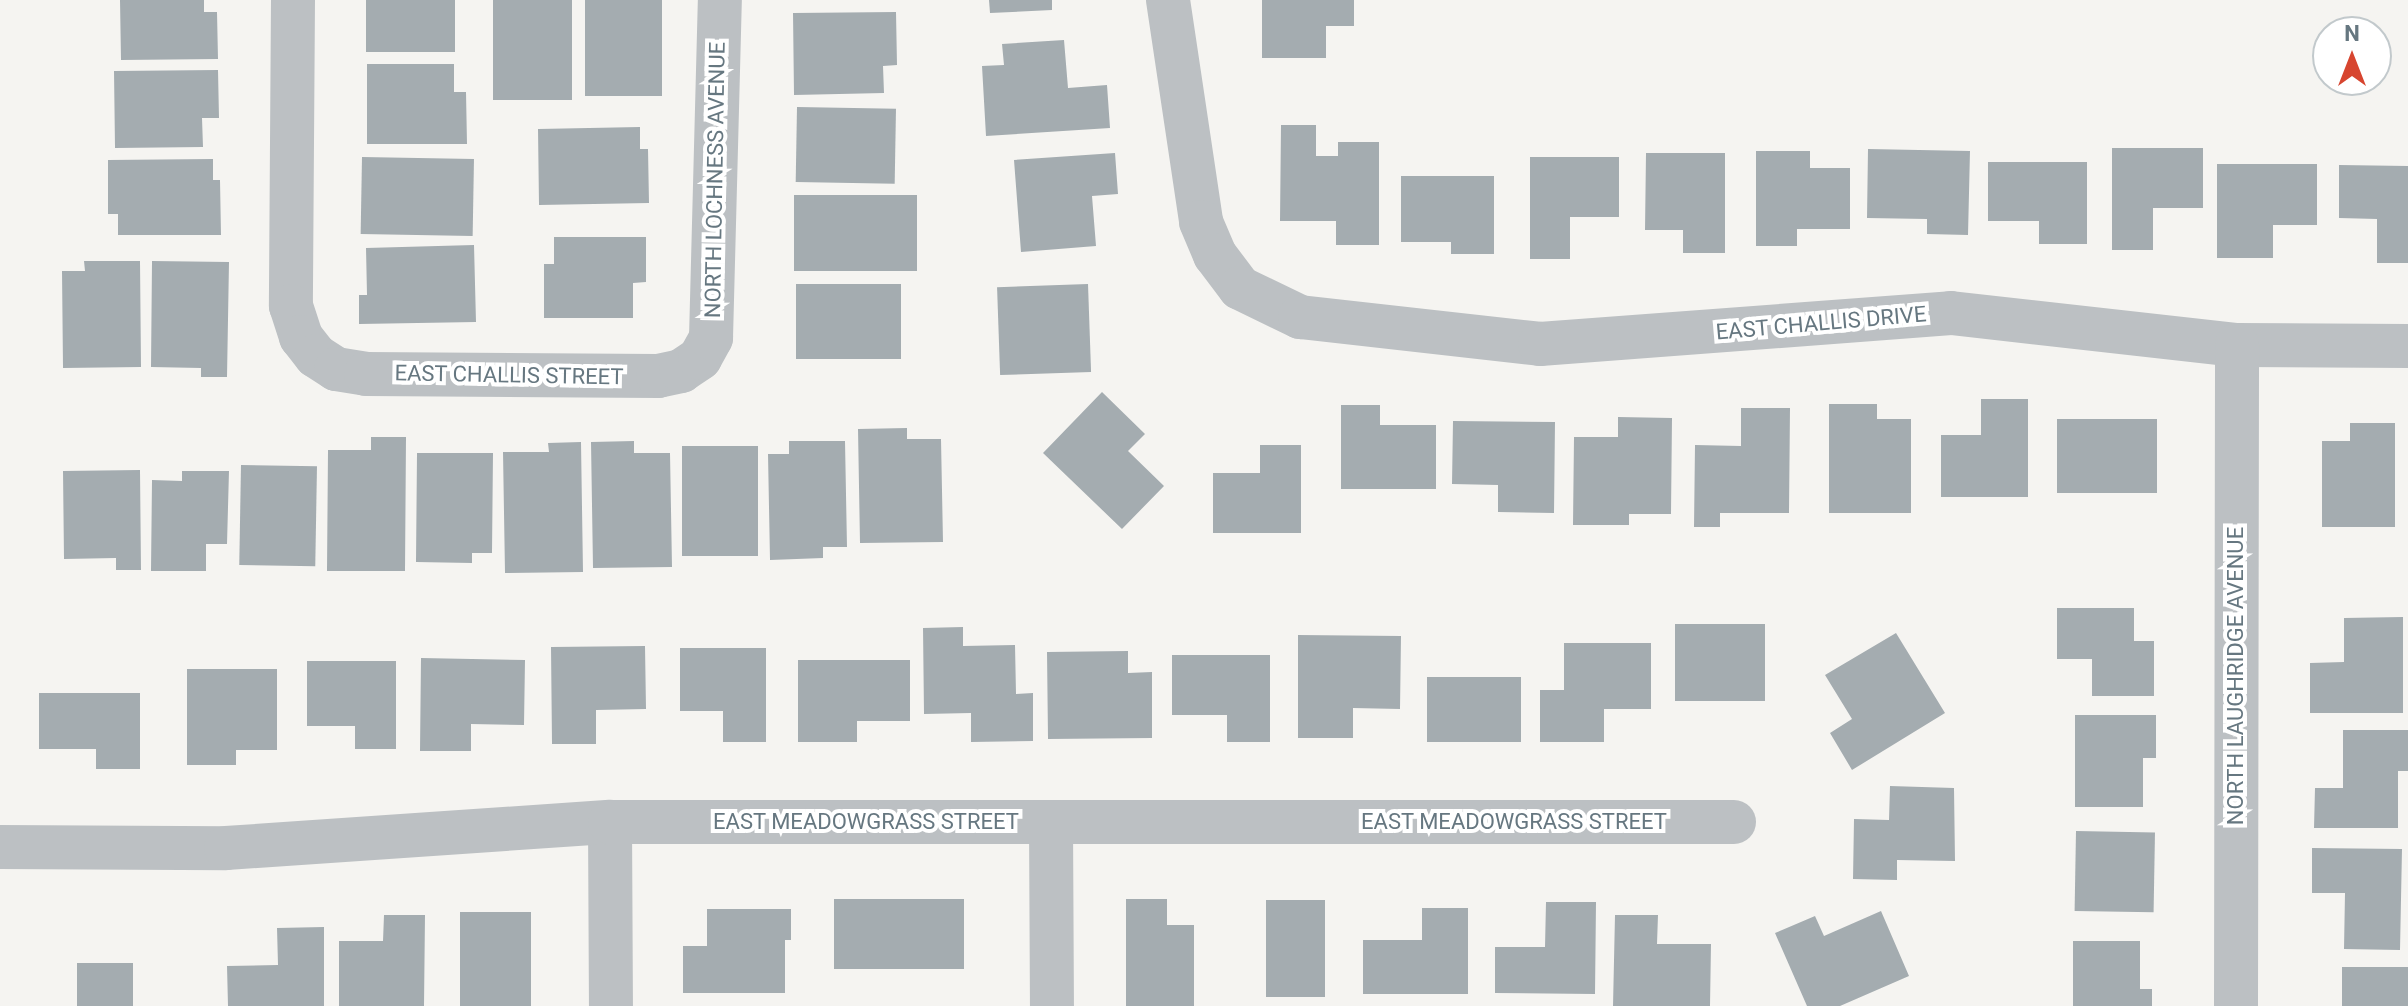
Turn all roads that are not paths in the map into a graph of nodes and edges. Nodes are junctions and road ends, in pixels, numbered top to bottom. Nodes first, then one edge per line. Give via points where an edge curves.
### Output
1 (293, 0) edge
2 (720, 0) edge
3 (1168, 0) edge
4 (2237, 345) junction
5 (2408, 346) edge
6 (700, 358) joint
7 (610, 822) junction
8 (1051, 822) junction
9 (1734, 822) dead end
10 (0, 847) edge
11 (611, 1006) edge
12 (1052, 1006) edge
13 (2236, 1006) edge

1 - 6 street, EAST CHALLIS STREET via 292,313 316,356 336,369 366,374 658,376 681,371
2 - 6 street, NORTH LOCHNESS AVENUE via 711,338
3 - 4 street, EAST CHALLIS DRIVE via 1201,222 1215,255 1240,288 1300,317 1540,344 1951,313
4 - 5 street, EAST CHALLIS DRIVE
4 - 13 street, NORTH LAUGHRIDGE AVENUE
7 - 8 street, EAST MEADOWGRASS STREET
7 - 10 street, EAST MEADOWGRASS STREET via 226,848
7 - 11 street
8 - 9 street, EAST MEADOWGRASS STREET
8 - 12 street

